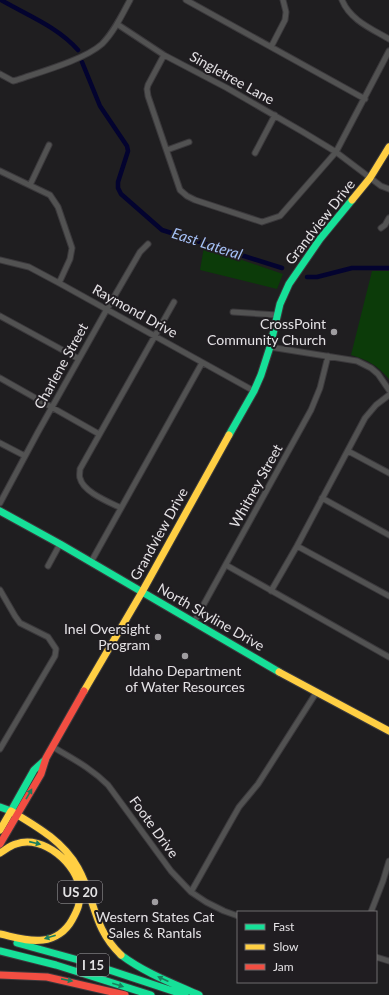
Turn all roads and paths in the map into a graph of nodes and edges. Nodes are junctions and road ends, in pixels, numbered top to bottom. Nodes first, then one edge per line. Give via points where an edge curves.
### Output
1 (130, 0) edge
2 (283, 0) edge
3 (342, 0) edge
4 (189, 1) edge
5 (117, 24) junction
6 (389, 39) edge
7 (271, 47) junction
8 (389, 51) edge
9 (164, 55) junction
10 (0, 74) edge
11 (365, 99) junction
12 (276, 115) junction
13 (189, 142) dead end
14 (49, 145) dead end
15 (389, 147) edge
16 (167, 150) junction
17 (336, 152) junction
18 (255, 153) dead end
19 (0, 171) edge
20 (370, 178) junction
21 (30, 186) junction
22 (389, 189) edge
23 (389, 218) edge
24 (381, 228) dead end
25 (148, 244) dead end
26 (0, 260) edge
27 (59, 283) junction
28 (174, 302) dead end
29 (107, 309) junction
30 (233, 312) dead end
31 (277, 315) junction
32 (0, 316) edge
33 (156, 336) junction
34 (270, 347) junction
35 (328, 356) junction
36 (79, 359) junction
37 (202, 363) junction
38 (0, 378) edge
39 (389, 390) edge
40 (254, 391) junction
41 (389, 395) edge
42 (52, 407) junction
43 (100, 434) junction
44 (0, 443) edge
45 (348, 451) junction
46 (25, 456) junction
47 (389, 474) edge
48 (322, 498) junction
49 (0, 503) edge
50 (121, 508) junction
51 (0, 511) edge
52 (389, 535) edge
53 (60, 544) junction
54 (296, 546) junction
55 (91, 562) junction
56 (226, 565) junction
57 (48, 566) dead end
58 (0, 590) edge
59 (271, 591) junction
60 (142, 592) junction
61 (389, 596) edge
62 (194, 622) junction
63 (389, 657) edge
64 (316, 692) junction
65 (389, 731) edge
66 (53, 747) junction
67 (0, 749) edge
68 (0, 807) edge
69 (0, 811) edge
70 (13, 815) junction
71 (0, 830) edge
72 (0, 844) edge
73 (0, 853) edge
74 (389, 861) edge
75 (76, 875) junction
76 (191, 892) junction
77 (371, 911) edge
78 (237, 916) edge
79 (0, 934) edge
80 (0, 938) edge
81 (0, 951) edge
82 (377, 957) edge
83 (389, 961) edge
84 (0, 975) edge
85 (125, 995) edge
86 (151, 995) edge
87 (185, 995) edge
88 (199, 995) edge

1 - 5 street
2 - 7 street via 285,20
3 - 6 street via 355,19
4 - 7 street
5 - 9 street, Singletree Lane
5 - 10 street via 102,44 89,53 13,81
7 - 11 street
8 - 11 street
9 - 12 street, Singletree Lane
9 - 16 street via 147,89 153,114
11 - 17 street
12 - 17 street, Singletree Lane
12 - 18 street
13 - 16 street
14 - 21 street
15 - 20 main road, Grandview Drive
16 - 17 street via 180,190 187,196 262,222 280,216
17 - 20 street, Singletree Lane
19 - 21 street
20 - 22 street, Singletree Lane
20 - 31 main road, Grandview Drive via 320,239 288,286
21 - 27 street via 53,198 72,248
23 - 24 street
25 - 29 street, Charlene Street via 140,252
26 - 27 street, Raymond Drive via 29,267
27 - 29 street, Raymond Drive
28 - 33 street
29 - 33 street, Raymond Drive
29 - 36 street, Charlene Street
30 - 31 street
31 - 34 main road, Grandview Drive
32 - 36 street
33 - 37 street, Raymond Drive
33 - 43 street
34 - 35 street
34 - 40 main road, Grandview Drive
35 - 39 street via 364,364 378,374
35 - 56 street, Whitney Street via 311,410
36 - 42 street, Charlene Street
37 - 40 street, Raymond Drive
37 - 50 street
38 - 42 street
40 - 60 main road, Grandview Drive
41 - 45 street via 369,412
42 - 43 street
42 - 46 street, Charlene Street
43 - 50 street via 80,469 79,478 88,490
44 - 46 street
45 - 47 street
45 - 48 street
46 - 49 street, Charlene Street
48 - 52 street
48 - 54 street
50 - 55 street
51 - 53 main road, North Skyline Drive
53 - 55 main road, North Skyline Drive
53 - 57 street
54 - 59 street
54 - 61 street
55 - 60 main road, North Skyline Drive
56 - 59 street
56 - 62 street, Whitney Street
58 - 67 street via 20,623 48,637 56,649 55,656
59 - 63 street
60 - 62 main road, North Skyline Drive
60 - 66 main road, Grandview Drive
62 - 64 main road, North Skyline Drive
64 - 65 main road, North Skyline Drive
64 - 76 street via 258,784 239,807
66 - 70 main road, Grandview Drive via 41,774
66 - 76 street, Foote Drive via 83,764 108,785 171,871
68 - 70 main road
69 - 70 main road
70 - 71 main road, Grandview Drive
70 - 72 main road, Grandview Drive
70 - 75 main road via 50,841 68,861
88 -> 70 main road via 157,976 122,955 101,930 84,881 67,852 48,833
73 -> 75 main road, US 20 via 16,843 37,843 53,850
74 - 77 street
75 -> 79 main road, US 20 via 80,886 80,907 74,920 64,931 49,939 31,940
76 - 78 street, Foote Drive via 206,902
80 - 87 main road, I 15 via 82,961
81 -> 86 main road, I 15 via 56,965
82 - 83 street
84 -> 85 main road via 47,977

